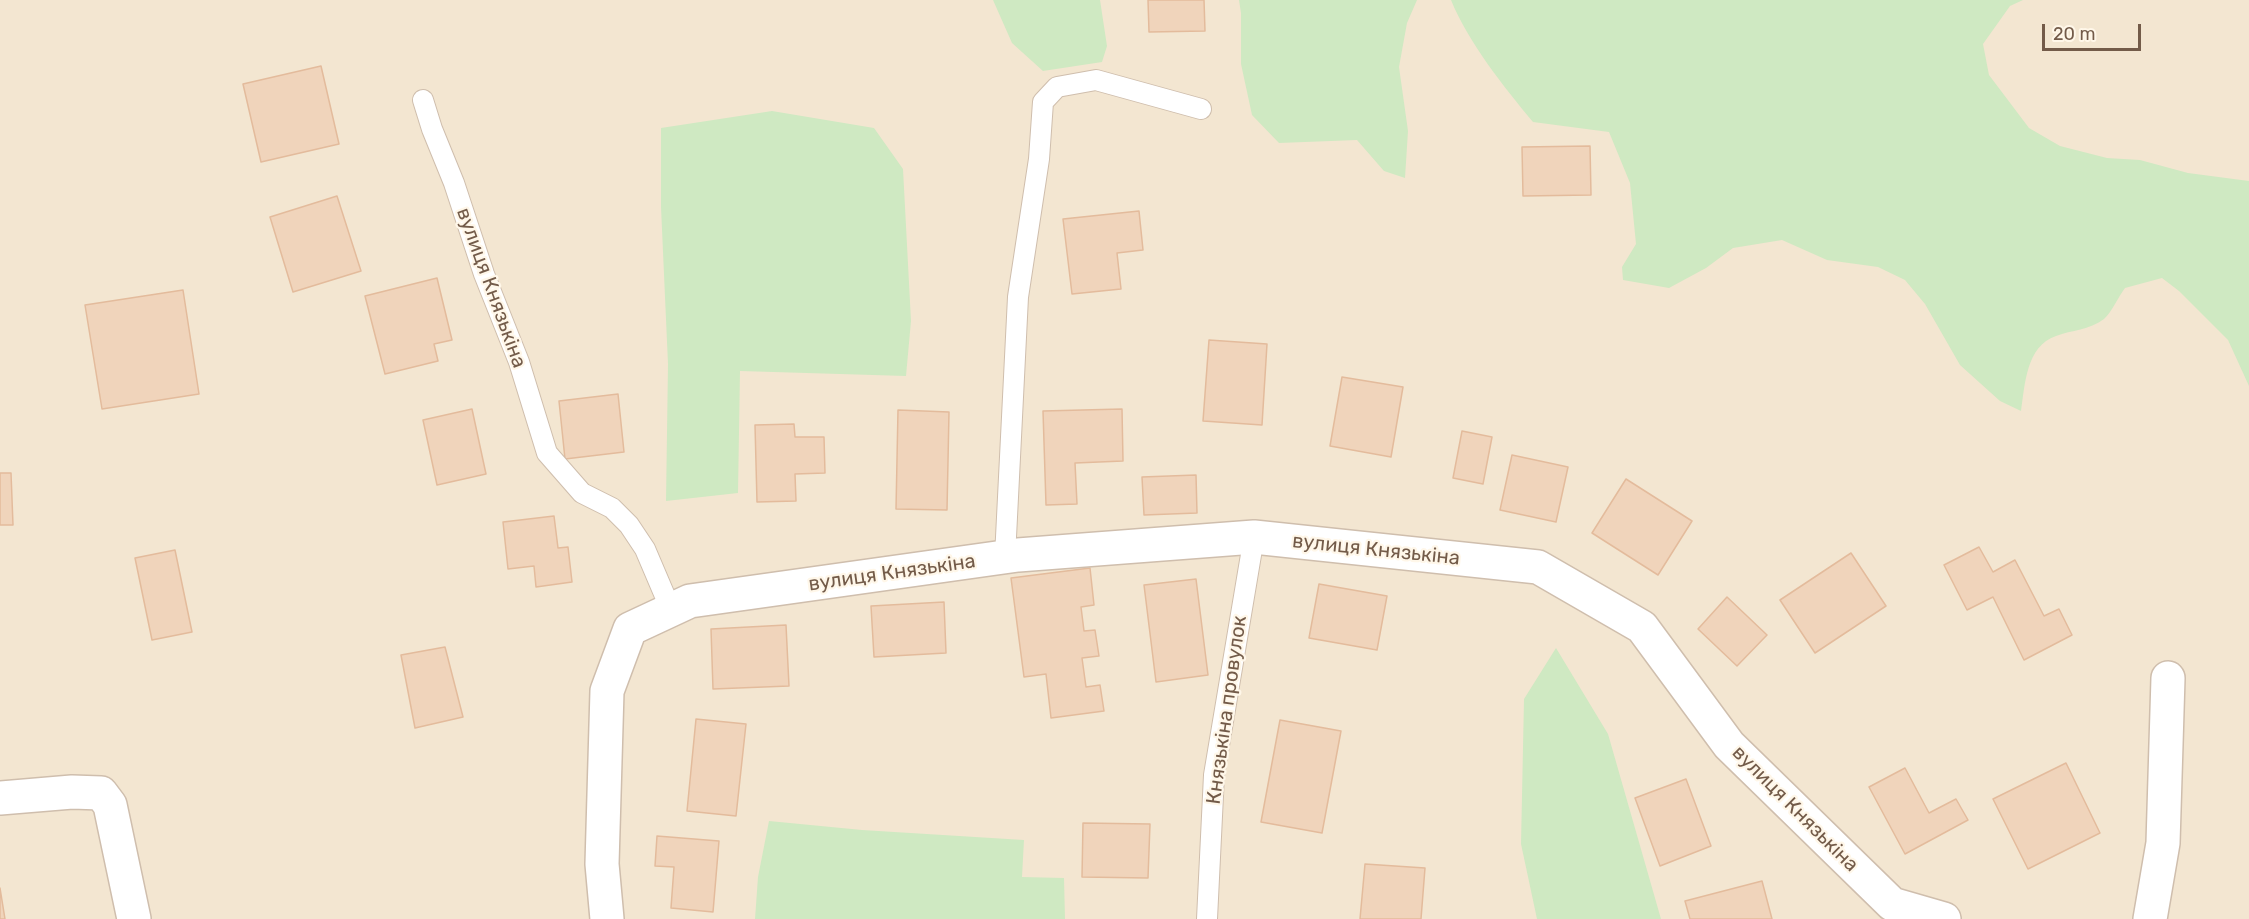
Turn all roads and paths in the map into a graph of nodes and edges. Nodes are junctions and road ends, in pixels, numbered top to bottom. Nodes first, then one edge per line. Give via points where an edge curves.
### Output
1 (423, 100) dead end
2 (1201, 110) dead end
3 (1254, 537) junction
4 (1005, 557) junction
5 (671, 610) junction
6 (2168, 678) dead end
7 (0, 798) edge
8 (134, 919) edge
9 (607, 919) edge
10 (1207, 919) edge
11 (1944, 919) edge
12 (2150, 919) edge

1 - 5 lane, вулиця Князькіна via 519,362 547,453 582,493 612,508 629,525 645,549
2 - 4 lane via 1096,80 1057,87 1043,102 1039,159 1018,297
3 - 4 street, вулиця Князькіна
3 - 10 lane, Князькіна провулок via 1214,775
3 - 11 street, вулиця Князькіна via 1538,567 1642,627 1729,745 1892,904
4 - 5 street, вулиця Князькіна via 690,601
5 - 9 street, вулиця Князькіна via 630,628 607,691 602,864
6 - 12 street via 2163,843
7 - 8 street via 101,793 111,805

